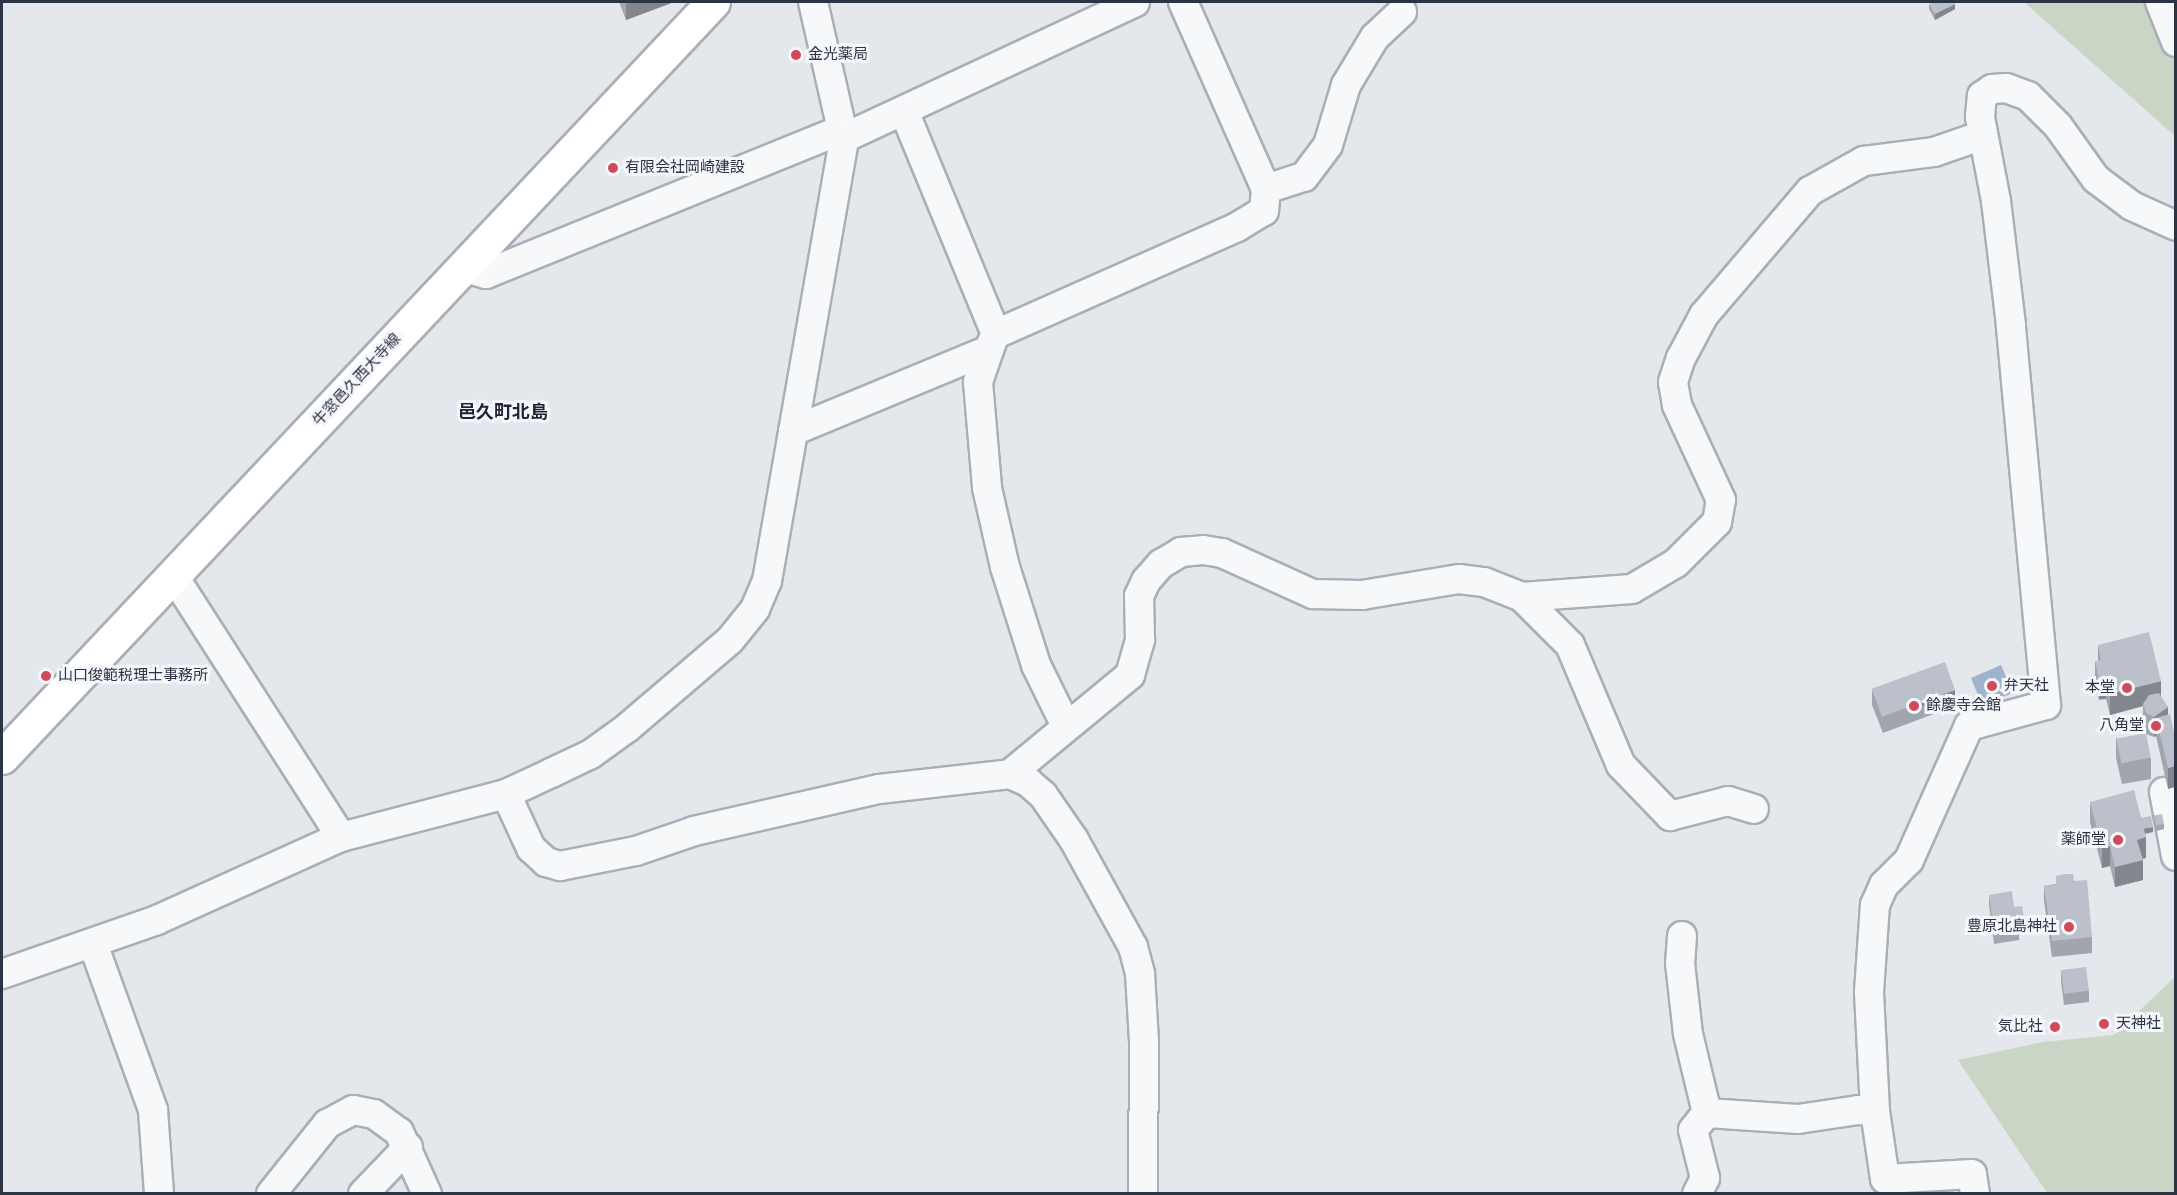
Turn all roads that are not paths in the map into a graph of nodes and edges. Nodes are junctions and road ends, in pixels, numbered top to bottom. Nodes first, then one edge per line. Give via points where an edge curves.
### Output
1 (713, 2) edge
2 (813, 2) edge
3 (1135, 2) edge
4 (1184, 2) edge
5 (2160, 2) edge
6 (1402, 12) dead end
7 (2175, 42) edge
8 (904, 111) junction
9 (843, 133) junction
10 (1983, 135) junction
11 (1266, 189) junction
12 (2175, 226) edge
13 (463, 267) junction
14 (992, 342) junction
15 (793, 431) junction
16 (173, 575) junction
17 (1522, 597) junction
18 (1066, 726) junction
19 (2, 757) edge
20 (1010, 774) junction
21 (2164, 792) dead end
22 (506, 794) junction
23 (1754, 809) dead end
24 (341, 837) junction
25 (2175, 856) edge
26 (1682, 936) dead end
27 (93, 944) junction
28 (2, 974) edge
29 (1875, 1111) junction
30 (1707, 1113) junction
31 (408, 1147) junction
32 (1886, 1186) edge
33 (159, 1194) edge
34 (271, 1194) edge
35 (363, 1194) edge
36 (427, 1194) edge
37 (1143, 1194) edge
38 (1698, 1194) edge
39 (1975, 1194) edge

1 - 13 main road, 牛窓邑久西大寺線
2 - 9 street
3 - 8 street
4 - 11 street
5 - 7 street
6 - 11 street via 1375,37 1346,85 1328,145 1304,177
8 - 9 street
8 - 14 street
9 - 13 street via 486,274
9 - 15 street
10 - 12 street via 1979,106 1982,96 1992,89 2018,90 2040,107 2081,162 2113,194
10 - 17 street via 1934,152 1864,161 1810,191 1704,315 1673,382 1677,405 1721,500 1717,522 1676,563 1632,590
10 - 29 street via 2011,325 2046,705 1970,726 1909,860 1884,885 1875,905 1869,993
11 - 14 street via 1264,211 1238,227
13 - 16 main road, 牛窓邑久西大寺線
14 - 15 street
14 - 18 street via 978,382 987,488 1005,567 1036,665
15 - 22 street via 766,581 755,609 730,640 627,728 591,754
16 - 19 main road, 牛窓邑久西大寺線
16 - 24 street
17 - 18 street via 1484,582 1459,579 1362,595 1313,594 1222,553 1181,552 1161,564 1139,596 1140,639 1130,675
17 - 23 street via 1570,645 1621,765 1670,816 1728,801
18 - 20 street
20 - 22 street via 831,798 694,831 636,851 560,866 546,862 531,848
20 - 37 street via 1028,782 1049,804 1074,840 1133,947 1140,974 1144,1042
21 - 25 street
22 - 24 street
24 - 27 street
26 - 30 street via 1680,963 1688,1034
27 - 28 street
27 - 33 street via 153,1110
29 - 30 street via 1798,1119
29 - 32 street
30 - 38 street via 1693,1130 1705,1178
31 - 34 street via 399,1132 374,1114 353,1110 327,1124
31 - 35 street
31 - 36 street
32 - 39 street via 1972,1174

